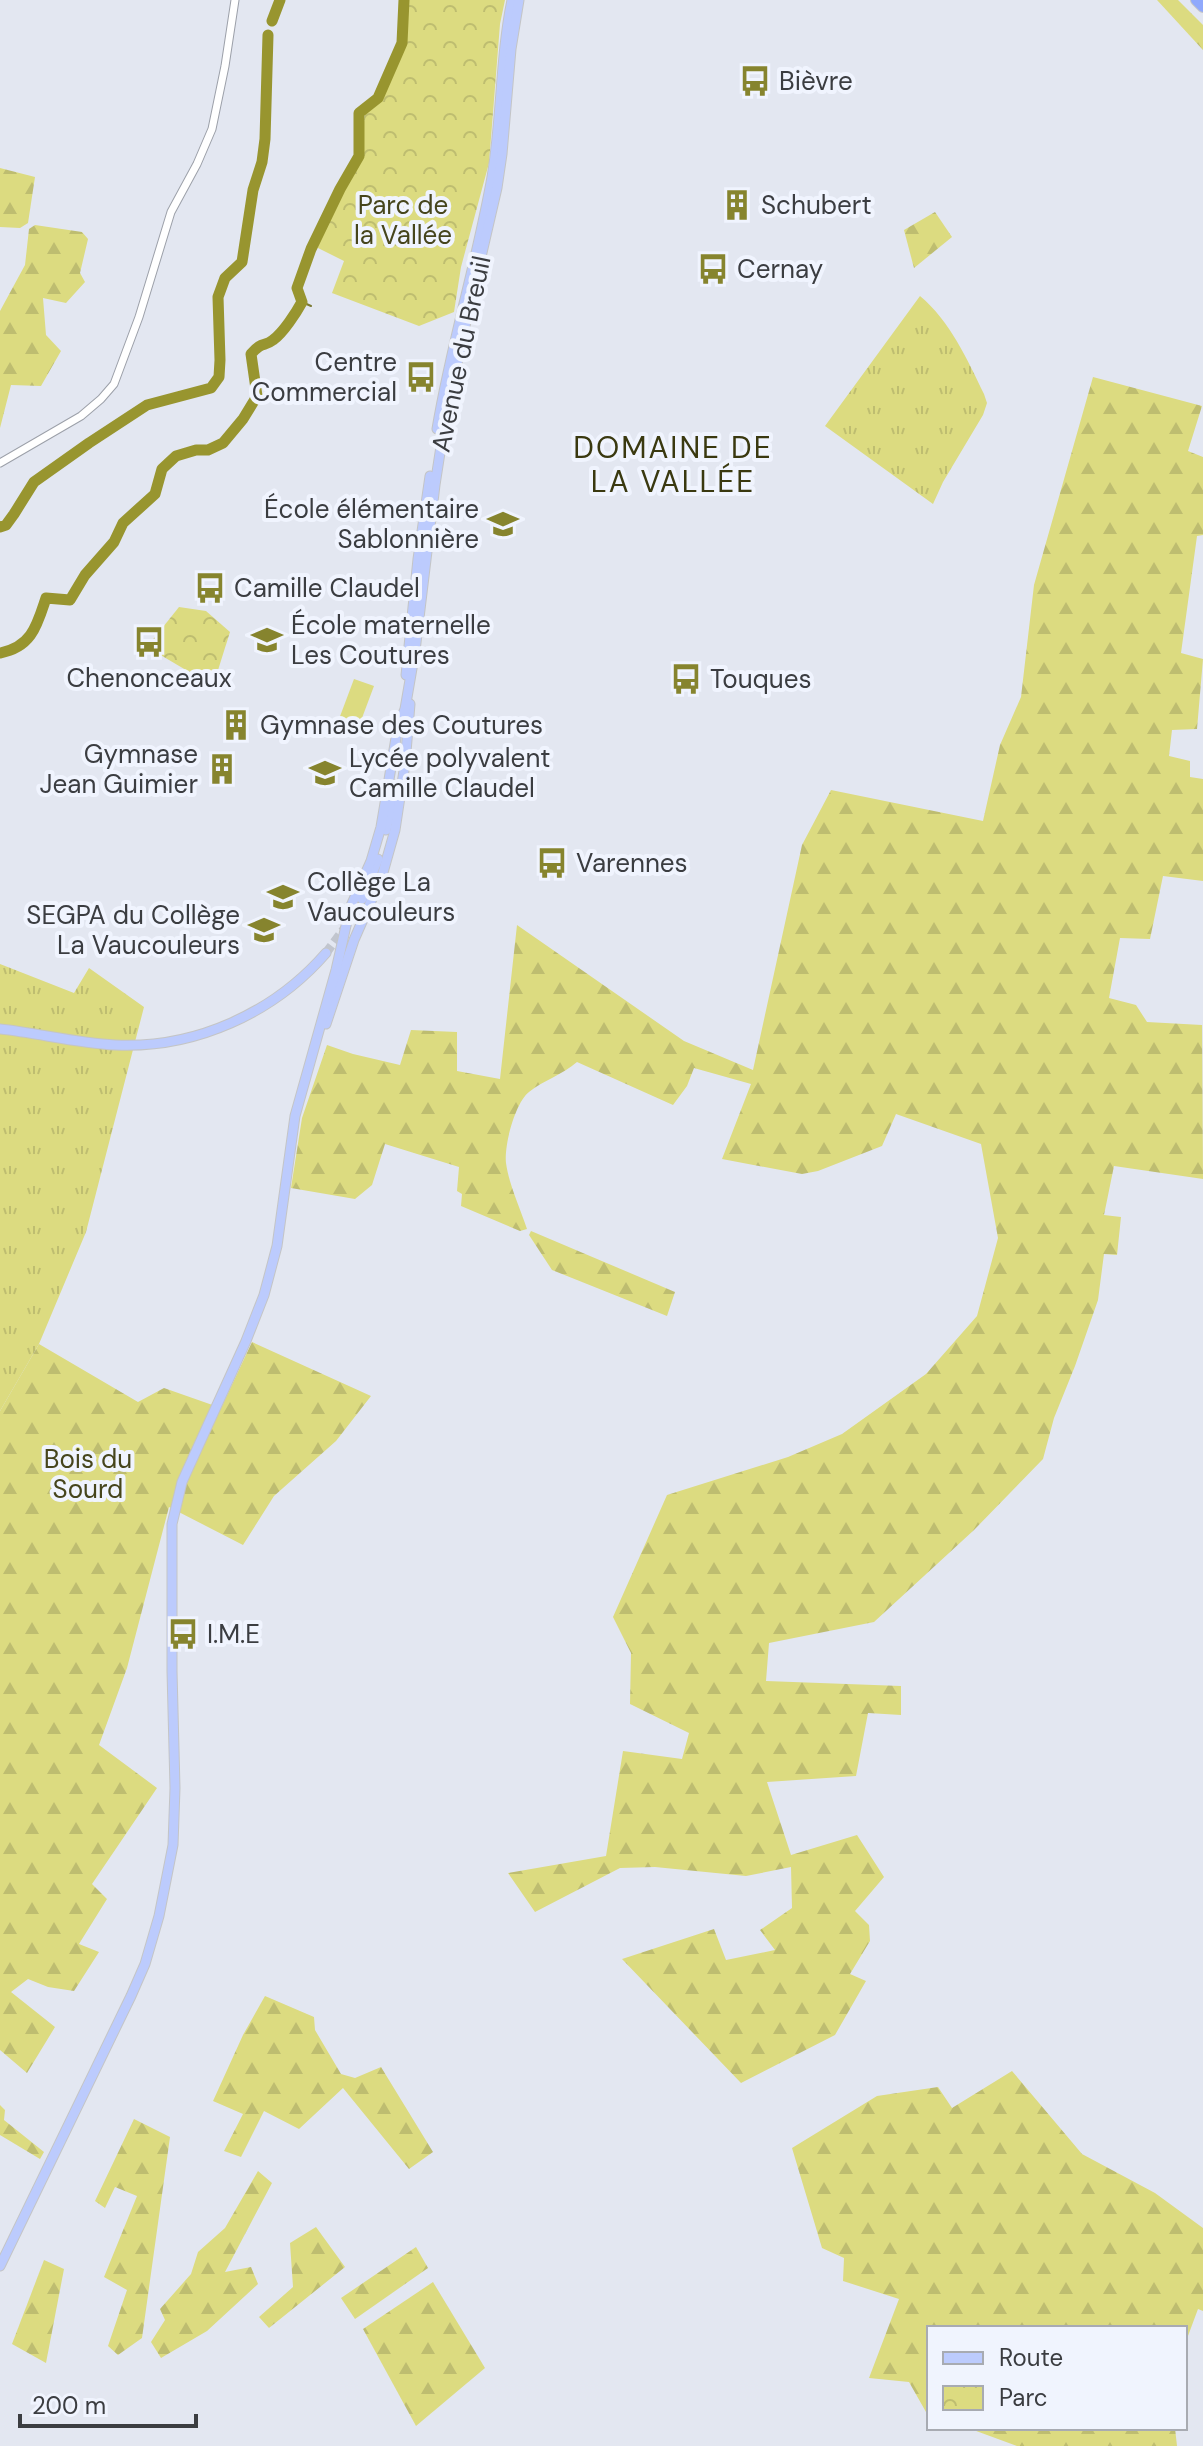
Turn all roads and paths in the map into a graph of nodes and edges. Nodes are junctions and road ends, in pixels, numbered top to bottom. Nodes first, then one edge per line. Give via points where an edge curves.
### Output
1 (235, 0) edge
2 (512, 0) edge
3 (519, 0) edge
4 (1196, 0) edge
5 (1203, 7) edge
6 (0, 463) edge
7 (416, 642) junction
8 (405, 709) junction
9 (362, 899) tunnel mouth
10 (326, 953) tunnel mouth
11 (0, 1029) edge
12 (310, 1060) junction
13 (0, 2266) edge

1 - 6 street via 212,129 171,212 114,384 81,416
2 - 8 main road, Avenue du Breuil via 491,180 442,400 418,559
3 - 7 main road, Avenue du Breuil via 501,166 442,439
4 - 5 highway
7 - 8 main road, Avenue du Breuil
7 - 12 main road via 395,830
8 - 9 main road, Avenue du Breuil via 386,830
8 - 12 main road via 378,838 350,908
10 - 11 main road via 267,1005 192,1037 113,1045
12 - 13 main road via 292,1131 278,1238 264,1295 186,1473 176,1508 175,1807 164,1897 131,1996

